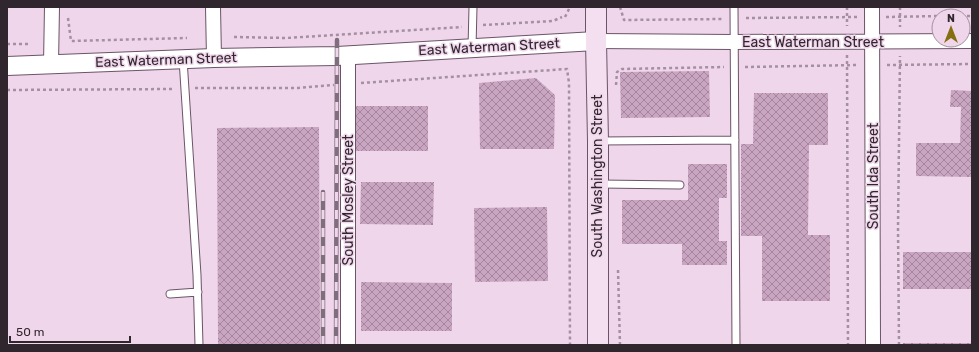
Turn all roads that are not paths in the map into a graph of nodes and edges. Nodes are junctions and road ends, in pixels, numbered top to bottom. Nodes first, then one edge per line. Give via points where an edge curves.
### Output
1 (52, 7) edge
2 (214, 7) edge
3 (473, 7) edge
4 (596, 7) edge
5 (734, 7) edge
6 (872, 12) edge
7 (596, 41) junction
8 (873, 41) junction
9 (972, 41) edge
10 (734, 42) junction
11 (472, 49) junction
12 (348, 55) junction
13 (214, 58) junction
14 (183, 59) junction
15 (51, 64) junction
16 (7, 66) edge
17 (735, 140) junction
18 (598, 141) junction
19 (598, 184) junction
20 (680, 185) dead end
21 (198, 292) junction
22 (170, 294) dead end
23 (199, 345) edge
24 (348, 345) edge
25 (598, 345) edge
26 (736, 345) edge
27 (873, 345) edge

1 - 15 street
2 - 13 street
3 - 11 lane
4 - 7 main road, South Washington Street
5 - 10 lane
6 - 8 street, South Ida Street
7 - 10 street, East Waterman Street
7 - 11 street, East Waterman Street
7 - 18 main road, South Washington Street
8 - 9 street, East Waterman Street
8 - 10 street, East Waterman Street
8 - 27 street, South Ida Street
10 - 17 lane
11 - 12 street, East Waterman Street
12 - 13 street, East Waterman Street
12 - 24 street, South Mosley Street
13 - 14 street, East Waterman Street
14 - 15 street, East Waterman Street
14 - 21 lane
15 - 16 street, East Waterman Street
17 - 18 lane
17 - 26 lane
18 - 19 main road, South Washington Street
19 - 20 lane
19 - 25 main road, South Washington Street
21 - 22 lane
21 - 23 lane

